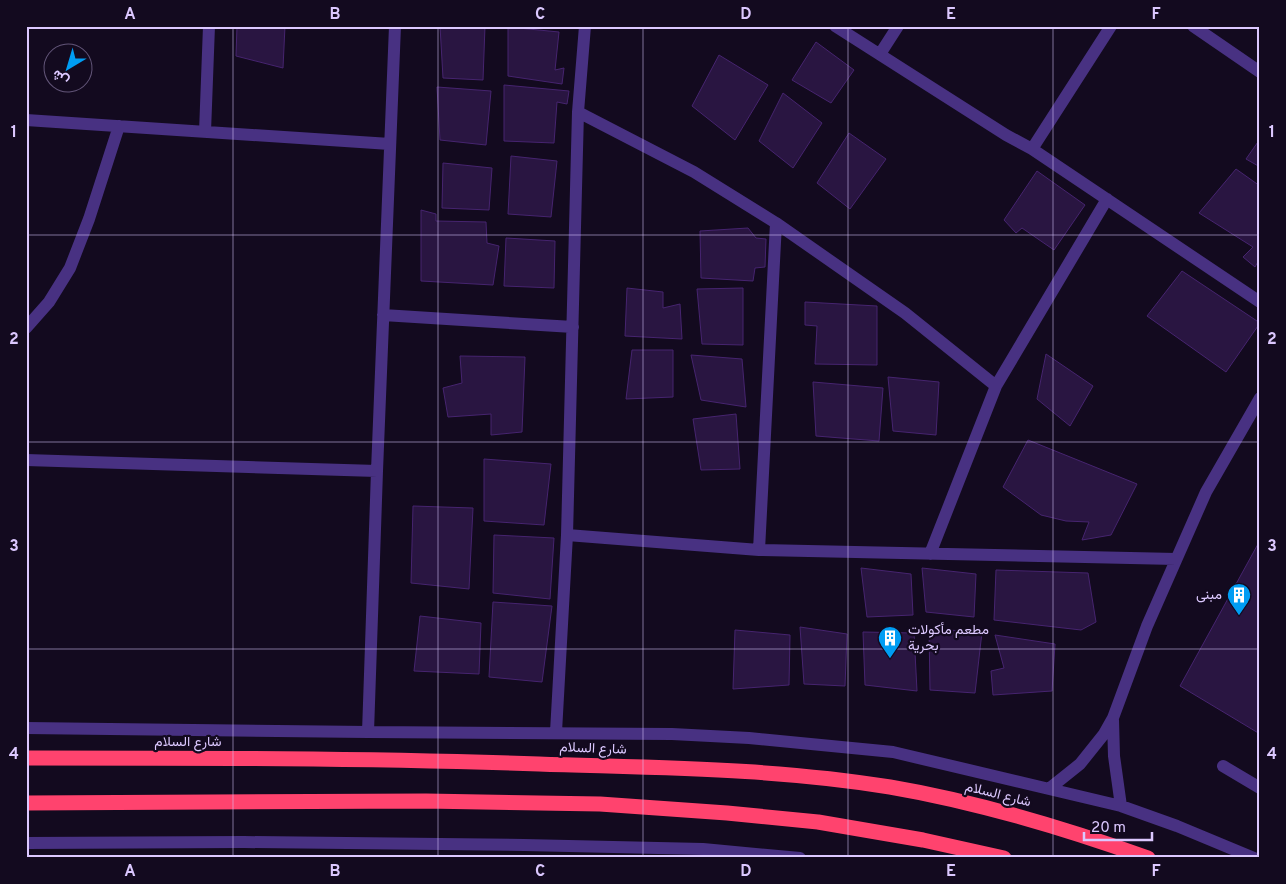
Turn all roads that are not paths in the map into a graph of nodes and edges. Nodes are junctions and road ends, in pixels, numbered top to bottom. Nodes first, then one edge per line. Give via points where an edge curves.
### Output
1 (209, 26) edge
2 (395, 26) edge
3 (585, 26) edge
4 (835, 26) edge
5 (898, 26) edge
6 (1111, 26) edge
7 (1193, 26) edge
8 (880, 54) junction
9 (1260, 72) edge
10 (578, 112) junction
11 (26, 120) edge
12 (119, 126) junction
13 (205, 132) junction
14 (390, 144) junction
15 (1032, 149) junction
16 (1107, 199) junction
17 (776, 223) junction
18 (1260, 302) edge
19 (383, 315) junction
20 (573, 327) junction
21 (26, 328) edge
22 (996, 386) junction
23 (1260, 398) edge
24 (26, 460) edge
25 (377, 471) junction
26 (567, 535) junction
27 (760, 550) junction
28 (930, 554) junction
29 (1176, 559) junction
30 (1113, 718) junction
31 (26, 728) edge
32 (368, 732) junction
33 (556, 732) junction
34 (26, 758) edge
35 (1223, 766) dead end
36 (1050, 788) junction
37 (1260, 788) edge
38 (26, 802) edge
39 (1121, 806) junction
40 (26, 844) edge
41 (800, 858) edge
42 (1004, 858) edge
43 (1148, 858) edge
44 (1254, 858) edge

1 - 13 street
2 - 14 street
3 - 10 street
4 - 8 street
5 - 8 street
6 - 15 street
7 - 9 street
8 - 15 street
10 - 17 street via 694,172
10 - 20 street
11 - 12 street
12 - 13 street
12 - 21 street via 70,268
13 - 14 street
14 - 19 street
15 - 16 street
16 - 18 street
16 - 22 street
17 - 22 street via 905,313
17 - 27 street
19 - 20 street
19 - 25 street
20 - 26 street
22 - 28 street
23 - 29 street via 1206,492
24 - 25 street
25 - 32 street
26 - 27 street
26 - 33 street
27 - 28 street
28 - 29 street
29 - 30 street
30 - 36 street via 1086,757
30 - 39 street
31 - 32 street
32 - 33 street
33 - 36 street via 730,737 893,752
34 - 43 highway, شارع السلام via 416,759 773,773 872,784 934,796 1060,828
35 - 37 street
36 - 39 street
38 - 42 highway via 600,804 818,822
39 - 44 street
40 - 41 street via 524,845 703,849

